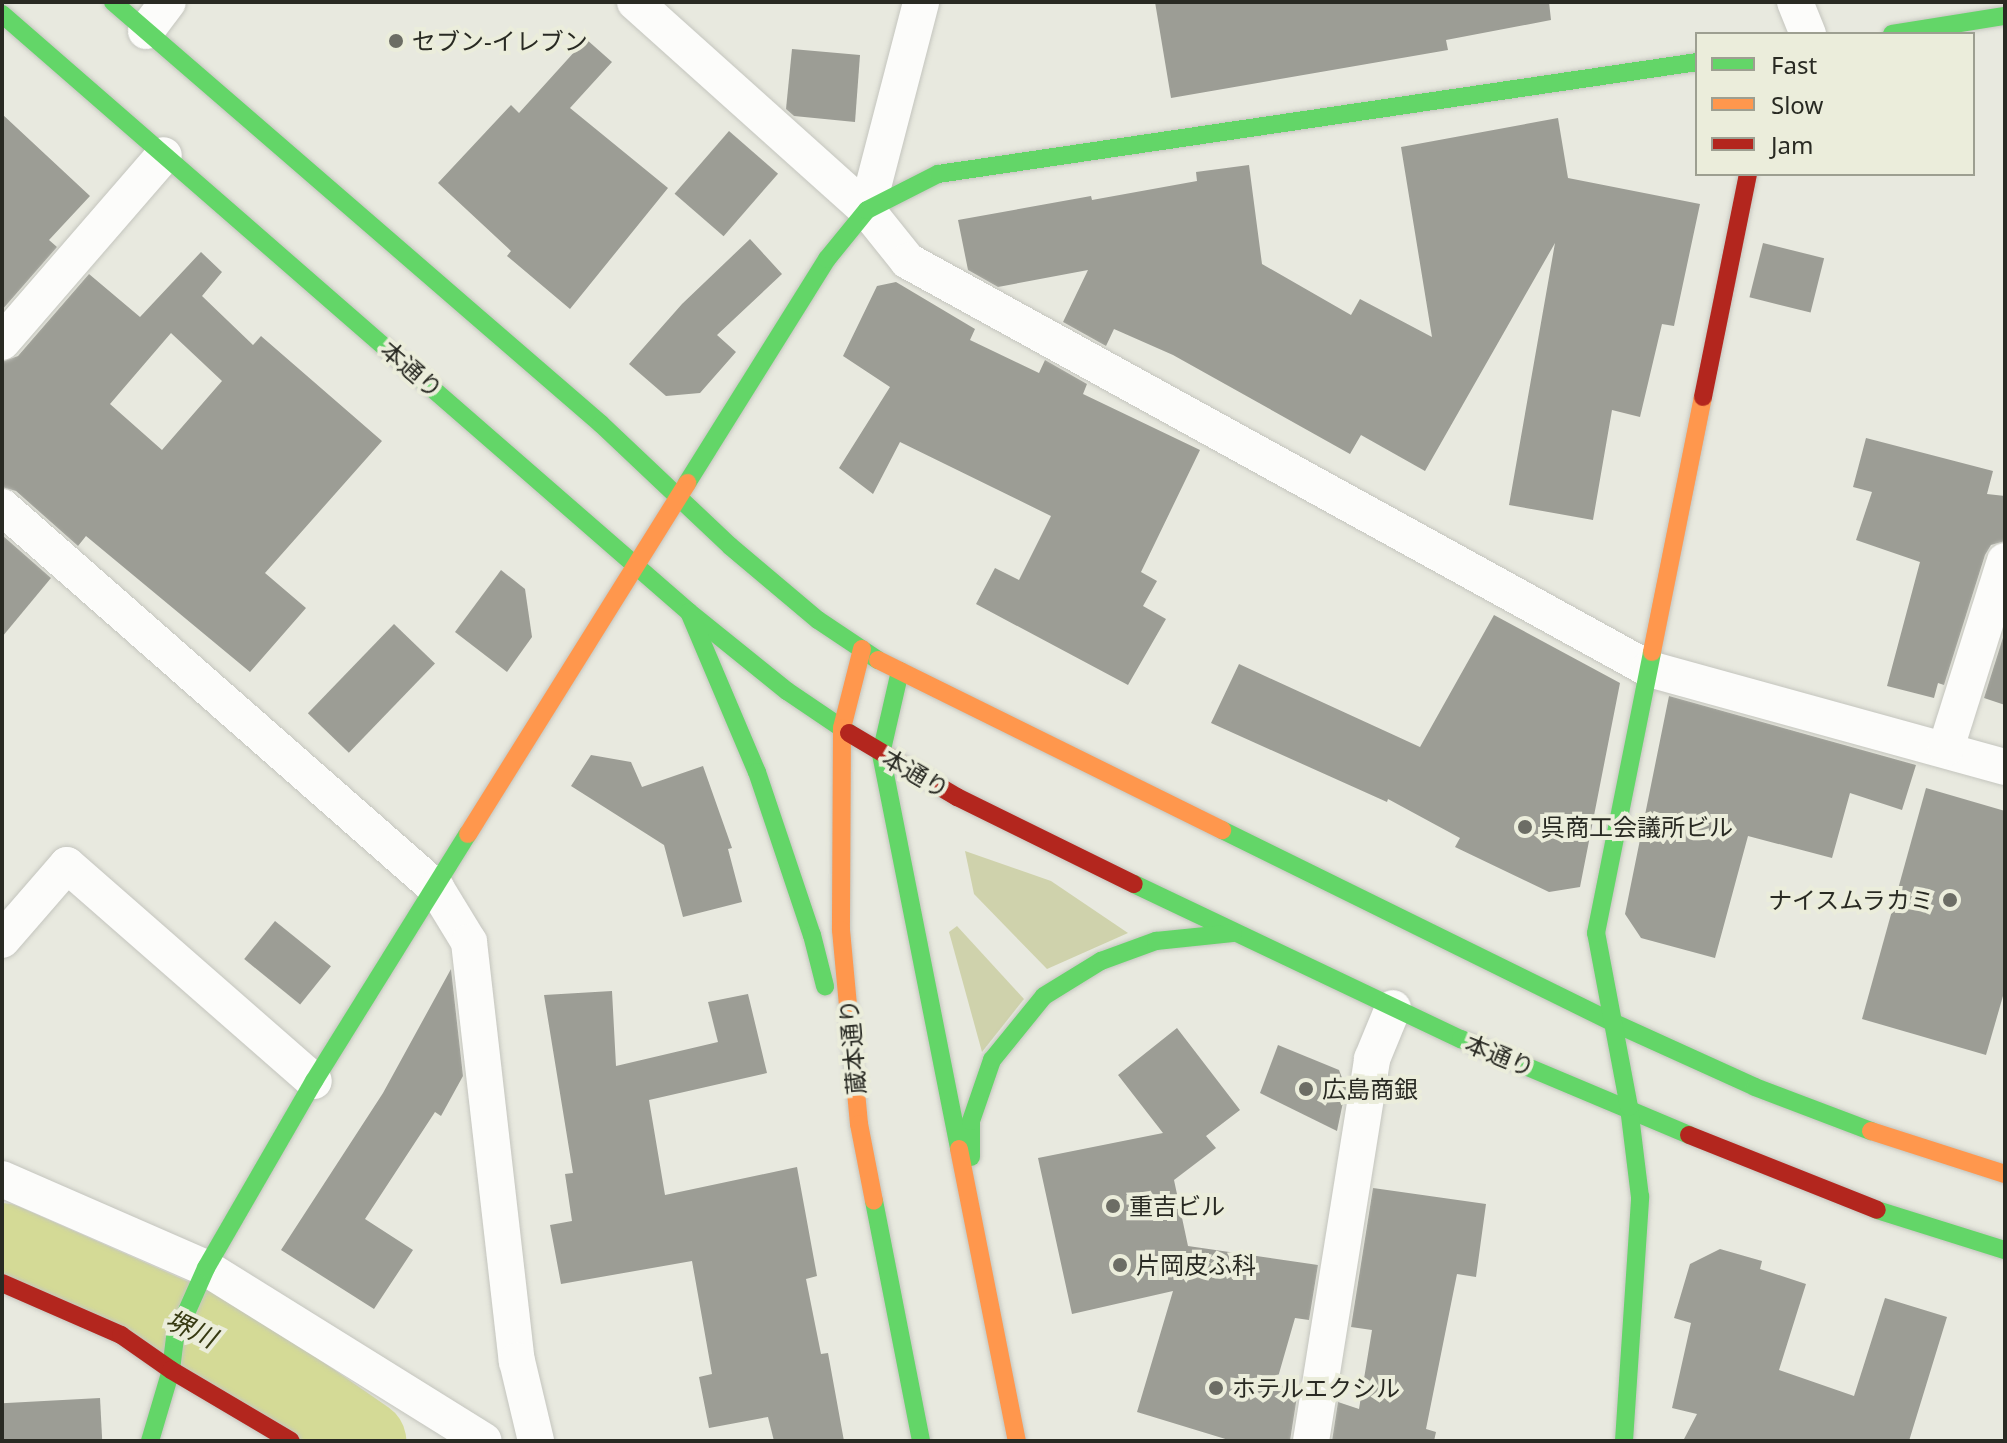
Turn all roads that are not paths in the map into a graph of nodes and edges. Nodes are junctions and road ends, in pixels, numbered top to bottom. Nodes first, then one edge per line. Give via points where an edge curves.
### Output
1 (113, 2) edge
2 (168, 2) edge
3 (635, 2) edge
4 (921, 2) edge
5 (1795, 2) edge
6 (2, 14) edge
7 (2005, 16) edge
8 (146, 31) junction
9 (1807, 32) edge
10 (1905, 32) edge
11 (1695, 62) edge
12 (164, 155) junction
13 (1748, 176) edge
14 (867, 210) junction
15 (2, 342) edge
16 (679, 501) junction
17 (2, 507) edge
18 (2005, 561) edge
19 (638, 565) junction
20 (689, 612) junction
21 (862, 649) junction
22 (1649, 669) junction
23 (900, 671) junction
24 (842, 728) junction
25 (1946, 748) junction
26 (881, 754) junction
27 (2005, 767) edge
28 (436, 888) junction
29 (1233, 933) junction
30 (2, 940) edge
31 (1393, 1008) junction
32 (1612, 1022) junction
33 (314, 1081) junction
34 (1629, 1107) junction
35 (859, 1124) junction
36 (2005, 1174) edge
37 (2, 1179) edge
38 (972, 1218) junction
39 (2005, 1250) edge
40 (203, 1278) junction
41 (2, 1283) edge
42 (171, 1370) junction
43 (150, 1441) edge
44 (291, 1441) edge
45 (484, 1441) edge
46 (536, 1441) edge
47 (921, 1441) edge
48 (1017, 1441) edge
49 (1311, 1441) edge
50 (1624, 1441) edge

1 - 8 main road
2 - 8 street
3 - 14 street
4 - 14 street
5 - 9 street
6 - 12 main road, 本通り
7 - 10 main road
8 - 16 main road via 601,424
11 - 14 main road via 938,174
12 - 15 street
12 - 19 main road, 本通り
13 - 22 main road
14 - 16 main road via 827,259
14 - 22 street via 908,261
16 - 19 main road
16 - 21 main road via 818,620
17 - 28 street
18 - 25 street
19 - 20 main road, 本通り
19 - 28 main road
20 - 24 main road, 本通り
20 - 35 main road via 757,772 812,935
21 - 23 main road
21 - 24 main road, 蔵本通り
22 - 25 street
22 - 32 main road via 1596,933
23 - 26 main road
23 - 32 main road
24 - 26 main road, 本通り
24 - 35 main road, 蔵本通り via 841,930
25 - 27 street
26 - 29 main road, 本通り
26 - 38 main road
28 - 33 main road
28 - 46 street via 469,942 517,1361
29 - 31 main road, 本通り
29 - 38 main road via 1156,941 1101,961 1044,996 992,1060 971,1121
30 - 33 street via 67,865
31 - 34 main road, 本通り
31 - 49 street via 1372,1059
32 - 34 main road
32 - 36 main road via 1755,1087 1886,1137
33 - 40 main road
34 - 39 main road, 本通り via 1860,1205
34 - 50 main road via 1640,1197
35 - 47 main road, 蔵本通り
37 - 40 street
38 - 48 main road
40 - 42 main road via 175,1338
40 - 45 street
41 - 42 main road via 121,1335
42 - 43 main road
42 - 44 main road

